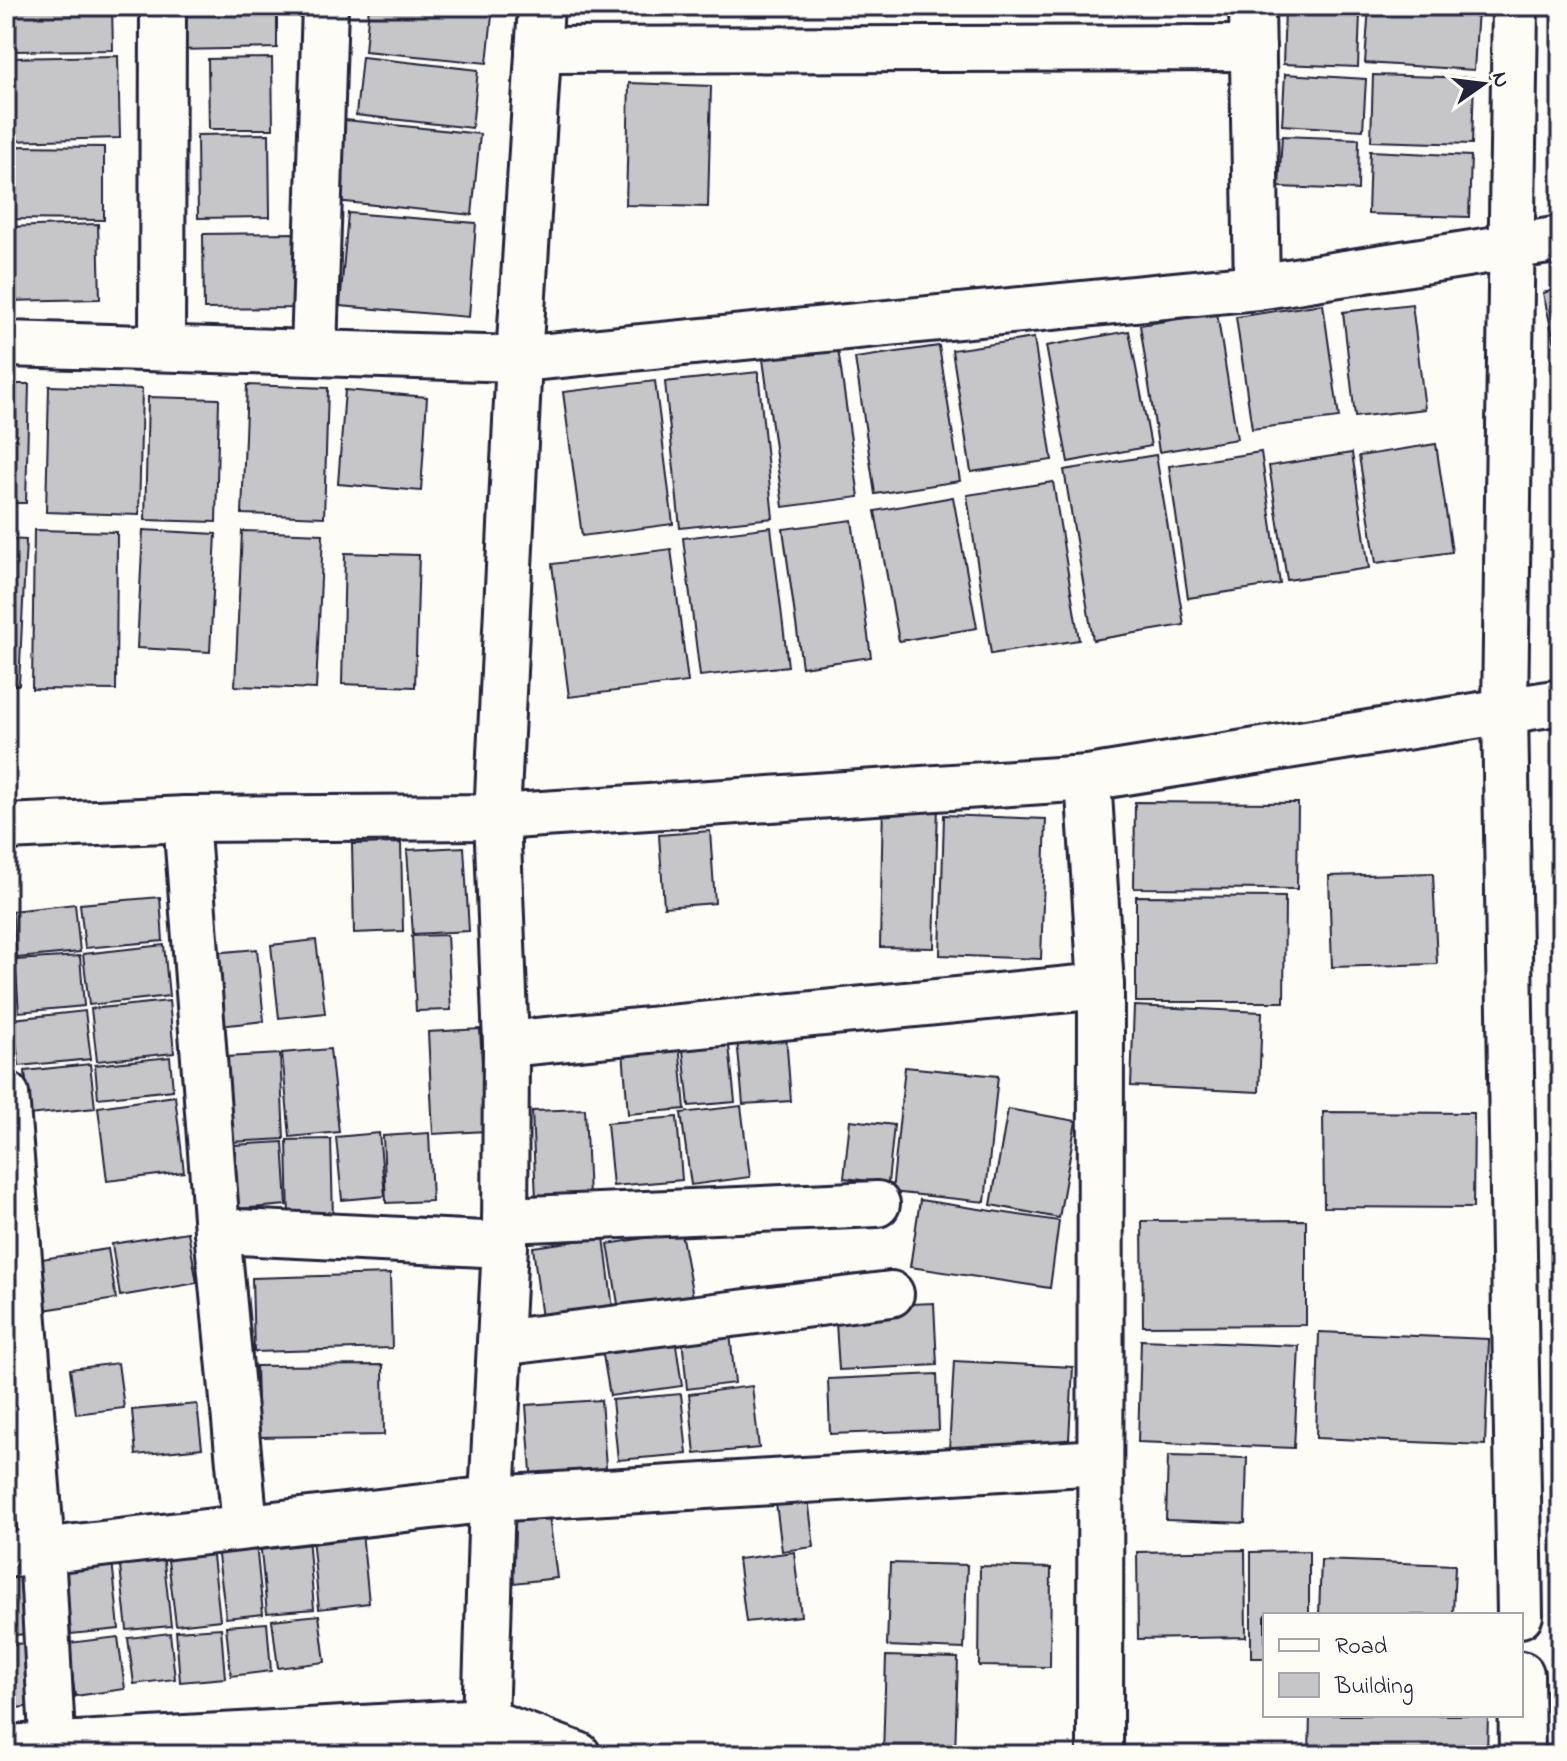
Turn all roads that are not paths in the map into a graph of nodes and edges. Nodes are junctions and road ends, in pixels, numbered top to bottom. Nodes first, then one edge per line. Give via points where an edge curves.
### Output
1 (163, 6) edge
2 (325, 6) edge
3 (541, 6) edge
4 (1515, 6) edge
5 (1253, 27) edge
6 (538, 50) junction
7 (1561, 239) edge
8 (1511, 248) junction
9 (1257, 287) junction
10 (6, 344) edge
11 (162, 348) junction
12 (314, 351) junction
13 (519, 359) junction
14 (1561, 702) edge
15 (1505, 710) junction
16 (1088, 778) junction
17 (497, 817) junction
18 (186, 819) junction
19 (6, 827) edge
20 (1101, 986) junction
21 (506, 1044) junction
22 (6, 1094) edge
23 (877, 1204) dead end
24 (217, 1231) junction
25 (505, 1232) junction
26 (891, 1294) dead end
27 (500, 1343) junction
28 (1100, 1462) junction
29 (492, 1499) junction
30 (245, 1526) junction
31 (24, 1553) edge
32 (1520, 1613) edge
33 (1522, 1717) edge
34 (485, 1738) edge
35 (6, 1748) edge
36 (53, 1750) edge
37 (578, 1755) edge
38 (1100, 1755) edge
39 (1522, 1755) edge

1 - 11 street
2 - 12 street
3 - 6 street
4 - 8 street
5 - 6 street
5 - 9 street
6 - 13 street
7 - 8 street
8 - 9 street
8 - 15 street
9 - 13 street
10 - 11 street
11 - 12 street
12 - 13 street
13 - 17 street
14 - 15 street
15 - 16 street
15 - 32 street
16 - 17 street
16 - 20 street
17 - 18 street
17 - 21 street
18 - 19 street
18 - 24 street
20 - 21 street
20 - 28 street
21 - 25 street
22 - 31 street
23 - 25 street
24 - 25 street
24 - 30 street
25 - 27 street
26 - 27 street
27 - 29 street
28 - 29 street
28 - 38 street
29 - 30 street
29 - 34 street
30 - 31 street
31 - 36 street
33 - 39 street
34 - 36 street
34 - 37 street
35 - 36 street

